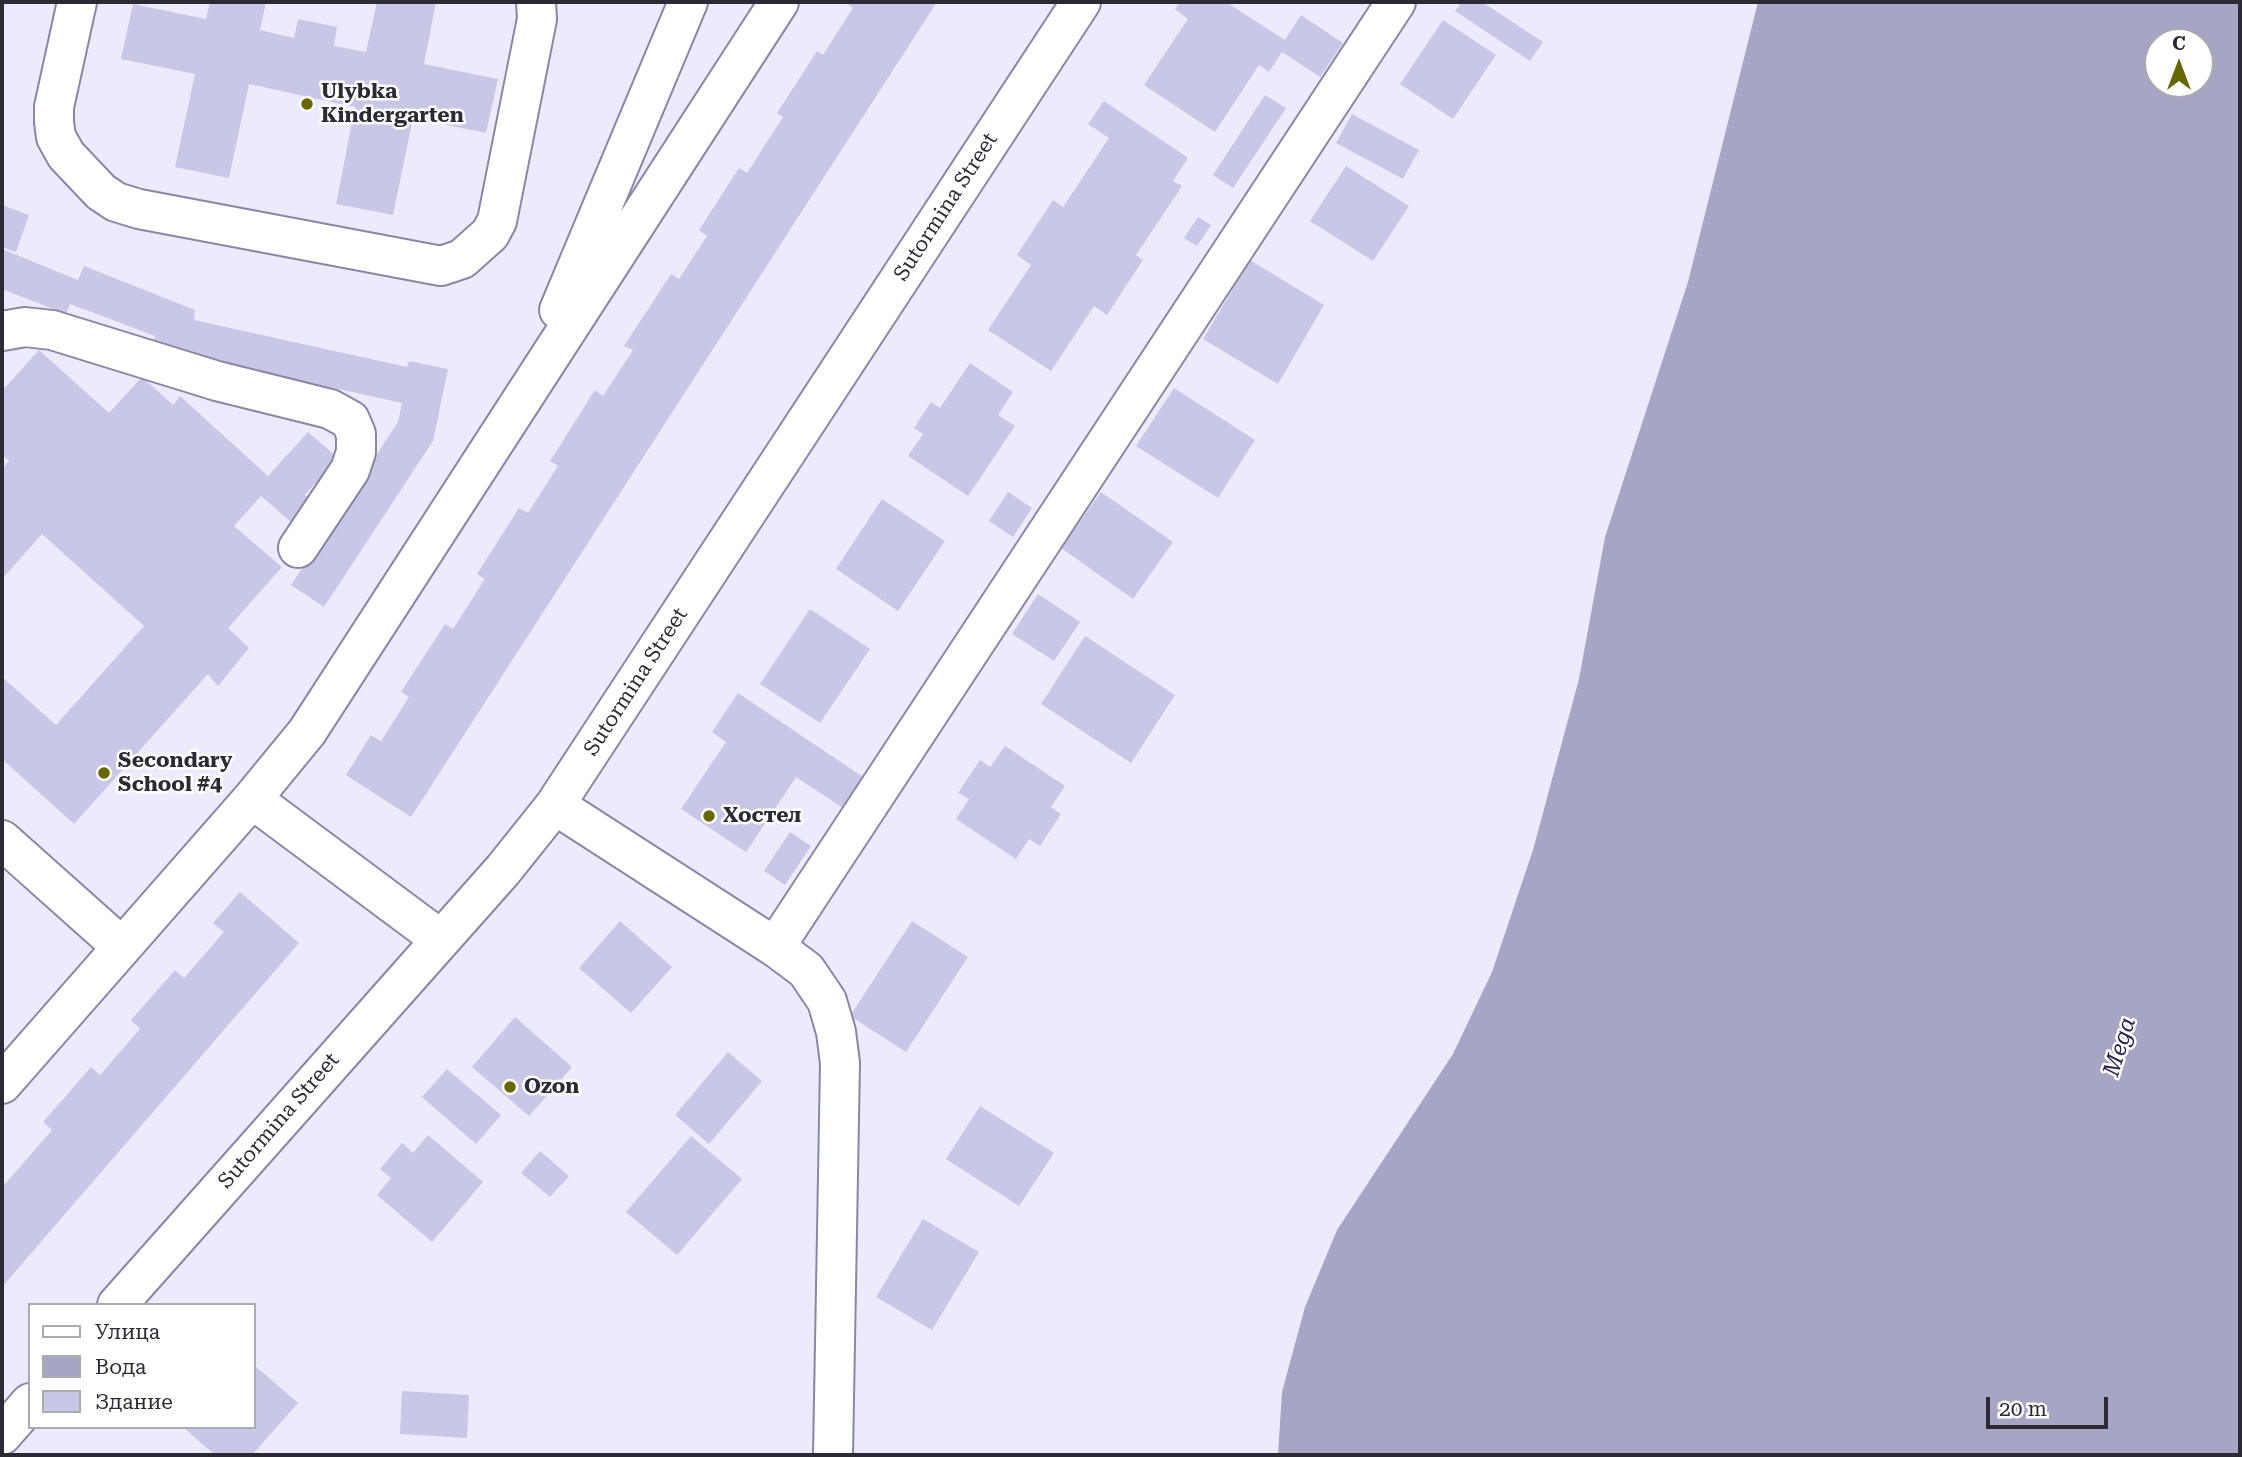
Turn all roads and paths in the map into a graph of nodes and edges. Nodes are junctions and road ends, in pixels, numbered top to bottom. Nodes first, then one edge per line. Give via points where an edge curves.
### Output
1 (77, 2) edge
2 (536, 2) edge
3 (688, 2) edge
4 (779, 2) edge
5 (1081, 2) edge
6 (1396, 2) edge
7 (2, 331) edge
8 (521, 401) junction
9 (298, 548) dead end
10 (253, 799) junction
11 (555, 805) junction
12 (2, 840) edge
13 (440, 939) junction
14 (122, 947) junction
15 (775, 947) junction
16 (2, 1084) edge
17 (119, 1303) edge
18 (28, 1405) edge
19 (2, 1435) edge
20 (833, 1455) edge

1 - 2 street via 54,122 66,155 102,192 139,209 441,266 463,259 497,221 537,19
3 - 8 street
4 - 8 street
5 - 11 street, Sutormina Street
6 - 15 street
7 - 9 street via 25,327 52,330 330,409 350,420 356,434 350,470
8 - 10 street via 307,732
10 - 13 street
10 - 14 street
11 - 13 street, Sutormina Street
11 - 15 street
12 - 14 street
13 - 17 street, Sutormina Street
14 - 16 street
15 - 20 street via 806,970 827,1002 840,1063
18 - 19 street

